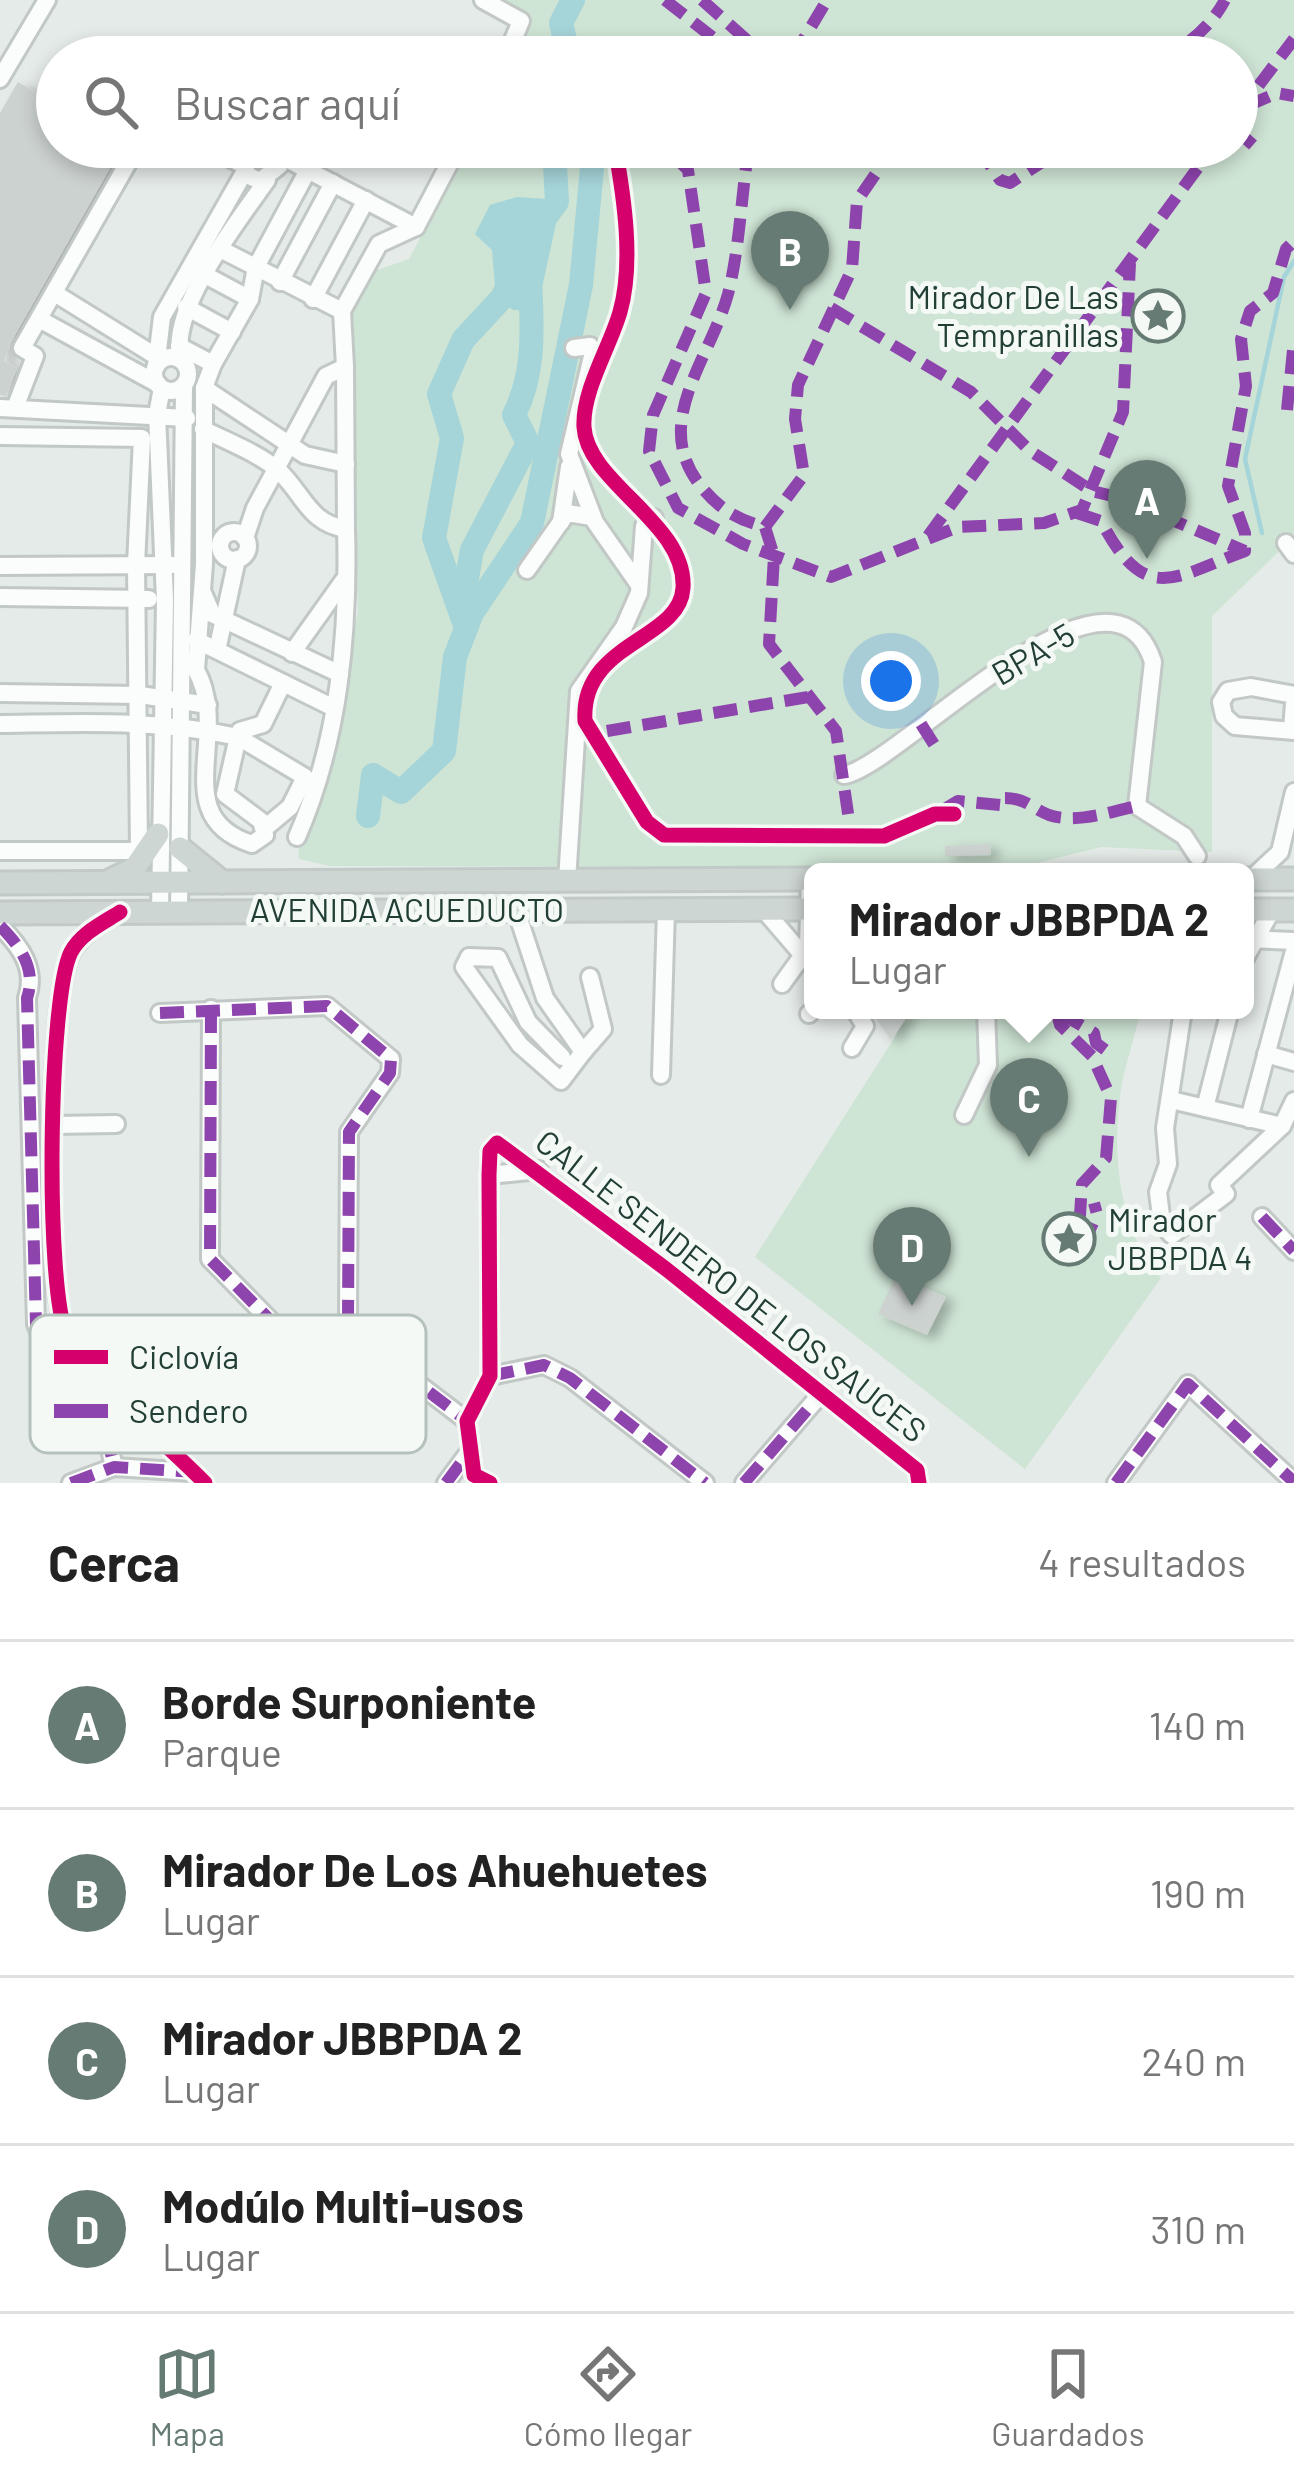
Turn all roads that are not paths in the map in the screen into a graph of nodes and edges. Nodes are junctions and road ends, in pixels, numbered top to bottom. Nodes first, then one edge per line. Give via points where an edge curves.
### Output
1 (47, 0) edge
2 (483, 0) edge
3 (515, 36) edge
4 (0, 79) edge
5 (124, 168) edge
6 (244, 168) joint
7 (276, 168) edge
8 (305, 168) edge
9 (447, 168) edge
10 (308, 170) junction
11 (267, 180) junction
12 (333, 183) junction
13 (366, 200) junction
14 (416, 227) junction
15 (379, 244) junction
16 (222, 250) junction
17 (338, 251) junction
18 (256, 267) junction
19 (207, 276) junction
20 (280, 282) junction
21 (56, 293) junction
22 (250, 299) junction
23 (313, 299) junction
24 (194, 311) junction
25 (342, 311) junction
26 (40, 320) junction
27 (232, 332) junction
28 (574, 348) dead end
29 (184, 353) junction
30 (213, 364) junction
31 (346, 367) junction
32 (158, 373) junction
33 (184, 386) junction
34 (204, 388) junction
35 (8, 408) edge
36 (150, 414) junction
37 (187, 418) junction
38 (203, 428) junction
39 (0, 436) edge
40 (142, 438) junction
41 (288, 445) junction
42 (570, 460) junction
43 (346, 464) junction
44 (276, 469) junction
45 (592, 517) junction
46 (654, 518) dead end
47 (561, 522) junction
48 (346, 530) junction
49 (162, 534) junction
50 (194, 536) junction
51 (229, 552) junction
52 (194, 564) junction
53 (136, 565) junction
54 (164, 565) junction
55 (0, 566) edge
56 (527, 570) dead end
57 (346, 577) junction
58 (639, 585) junction
59 (201, 586) junction
60 (0, 597) edge
61 (140, 599) junction
62 (165, 600) junction
63 (223, 619) junction
64 (196, 640) junction
65 (218, 646) junction
66 (292, 652) junction
67 (340, 674) junction
68 (283, 683) junction
69 (0, 693) edge
70 (140, 695) junction
71 (170, 698) junction
72 (1294, 699) edge
73 (208, 705) junction
74 (334, 708) junction
75 (140, 723) junction
76 (0, 724) edge
77 (170, 725) junction
78 (210, 730) junction
79 (1293, 730) edge
80 (238, 737) junction
81 (844, 775) dead end
82 (1294, 792) edge
83 (225, 794) junction
84 (205, 802) junction
85 (265, 828) junction
86 (158, 833) junction
87 (296, 837) dead end
88 (180, 848) junction
89 (0, 851) edge
90 (1197, 856) dead end
91 (1254, 875) edge
92 (804, 879) edge
93 (1254, 879) edge
94 (1294, 879) edge
95 (567, 881) junction
96 (222, 882) junction
97 (103, 883) junction
98 (170, 883) junction
99 (0, 884) edge
100 (516, 910) junction
101 (665, 910) junction
102 (764, 910) junction
103 (1283, 910) edge
104 (120, 912) junction
105 (169, 912) junction
106 (0, 913) edge
107 (804, 916) edge
108 (0, 926) edge
109 (1254, 939) edge
110 (1294, 941) edge
111 (1254, 945) edge
112 (1294, 950) edge
113 (804, 957) edge
114 (804, 965) edge
115 (590, 977) dead end
116 (782, 983) dead end
117 (211, 1009) junction
118 (522, 1010) junction
119 (160, 1013) dead end
120 (502, 1014) junction
121 (861, 1019) edge
122 (986, 1019) edge
123 (1182, 1019) edge
124 (1228, 1019) edge
125 (852, 1048) dead end
126 (583, 1052) junction
127 (1266, 1054) junction
128 (562, 1057) dead end
129 (1294, 1062) edge
130 (662, 1075) dead end
131 (1171, 1100) junction
132 (1294, 1101) edge
133 (1205, 1108) junction
134 (964, 1114) dead end
135 (1250, 1119) junction
136 (116, 1124) dead end
137 (1282, 1126) junction
138 (54, 1131) junction
139 (33, 1138) junction
140 (538, 1170) junction
141 (489, 1174) junction
142 (1262, 1217) dead end
143 (1292, 1243) edge
144 (36, 1315) edge
145 (61, 1315) edge
146 (263, 1315) edge
147 (347, 1315) edge
148 (490, 1376) junction
149 (426, 1389) edge
150 (820, 1395) junction
151 (467, 1420) junction
152 (469, 1452) junction
153 (111, 1453) edge
154 (175, 1453) edge
155 (114, 1467) junction
156 (199, 1478) edge
157 (477, 1480) edge
158 (920, 1482) edge
159 (1294, 1482) edge
160 (71, 1483) edge
161 (446, 1483) edge
162 (705, 1483) edge
163 (744, 1483) edge
164 (1116, 1483) edge

1 - 4 street
2 - 3 street via 521,21
5 - 21 street
6 - 11 street
6 - 32 street via 162,317
7 - 11 street
8 - 10 street
9 - 14 street
10 - 12 street
10 - 18 street
11 - 16 street
12 - 13 street
12 - 20 street
13 - 14 street
13 - 17 street
14 - 15 street
15 - 17 street
15 - 25 street
16 - 18 street
16 - 19 street
17 - 23 street
18 - 20 street
18 - 22 street
19 - 22 street
19 - 24 street
20 - 23 street
21 - 26 street
21 - 32 street
22 - 27 street
23 - 25 street
24 - 27 street
24 - 29 street
25 - 31 street
26 - 32 street
26 - 35 street via 22,348 35,356
27 - 30 street
28 - 42 street via 593,352
29 - 30 street
29 - 32 street via 164,358
29 - 33 street
30 - 34 street
31 - 41 street via 326,376
31 - 43 street
32 - 33 street
32 - 36 street
33 - 37 street
34 - 38 street
34 - 41 street
35 - 36 street
36 - 37 street
36 - 40 street
36 - 49 street
37 - 50 street
38 - 44 street
38 - 50 street
39 - 40 street
40 - 53 street
41 - 43 street
41 - 44 street
42 - 45 street
42 - 47 street
43 - 48 street
44 - 48 street via 309,513
44 - 51 street via 245,538 231,532
45 - 47 street via 567,513
45 - 58 street
46 - 58 street via 644,526
47 - 56 street
48 - 57 street
49 - 50 street
49 - 54 street
50 - 51 street
50 - 52 street
51 - 52 street
51 - 63 street
52 - 54 street
52 - 59 street
52 - 71 street
53 - 54 street
53 - 55 street
53 - 61 street
54 - 62 street
57 - 66 street
57 - 67 street
58 - 95 street via 624,627 579,691
59 - 63 street via 208,609
59 - 64 street
60 - 61 street
61 - 62 street
61 - 70 street
62 - 71 street
63 - 65 street
63 - 66 street
64 - 65 street
64 - 73 street
65 - 68 street
66 - 67 street
67 - 74 street
68 - 74 street
68 - 80 street via 263,724
69 - 70 street
70 - 71 street
70 - 75 street
71 - 73 street
71 - 77 street
72 - 79 street
72 - 79 street via 1251,687 1228,691 1221,702 1235,726
73 - 78 street
74 - 87 street via 322,775
75 - 76 street
75 - 77 street
75 - 89 street via 139,851
77 - 78 street
77 - 86 street
77 - 88 street
78 - 80 street
78 - 84 street
80 - 83 street
80 - 85 street via 305,777 290,807
81 - 90 street, BPA-5 via 863,772 1048,639 1097,621 1115,625 1153,662 1137,806 1184,836
82 - 91 street via 1284,843
83 - 84 street
83 - 85 street
84 - 85 street via 209,818 230,837 259,842
86 - 97 main road via 134,869
86 - 98 street
88 - 96 main road
88 - 98 street
92 - 95 main road, AVENIDA ACUEDUCTO
93 - 94 main road
95 - 96 main road, AVENIDA ACUEDUCTO
96 - 98 main road, AVENIDA ACUEDUCTO
97 - 98 main road, AVENIDA ACUEDUCTO
97 - 99 main road, AVENIDA ACUEDUCTO
98 - 105 street
100 - 101 main road, AVENIDA ACUEDUCTO
100 - 105 main road, AVENIDA ACUEDUCTO
100 - 126 street via 545,998
101 - 102 main road, AVENIDA ACUEDUCTO
101 - 130 street
102 - 107 main road, AVENIDA ACUEDUCTO
102 - 113 street
103 - 109 street
104 - 105 main road, AVENIDA ACUEDUCTO
104 - 106 main road, AVENIDA ACUEDUCTO
104 - 138 street via 68,957
108 - 139 street via 24,954 37,995
110 - 111 street
112 - 127 street
114 - 116 street
115 - 126 street via 603,1029
117 - 119 street
117 - 146 street via 210,1259
117 - 147 street via 327,1006 391,1059 349,1132
118 - 120 street
118 - 120 street via 498,958 469,957 465,971
118 - 128 street
120 - 126 street via 520,1045 560,1081
121 - 125 street via 865,1026
122 - 134 street via 988,1065
123 - 131 street
124 - 133 street
127 - 129 street
127 - 135 street
131 - 133 street
131 - 137 street via 1158,1209 1172,1235 1226,1193 1219,1185
132 - 137 street
133 - 135 street
135 - 137 street
136 - 138 street
138 - 139 street
138 - 145 street
139 - 144 street
140 - 141 street, CALLE SENDERO DE LOS SAUCES
140 - 141 street, CALLE SENDERO DE LOS SAUCES via 497,1143
140 - 150 street, CALLE SENDERO DE LOS SAUCES
141 - 148 street, CALLE SENDERO DE LOS SAUCES
142 - 143 street
148 - 151 street, CALLE SENDERO DE LOS SAUCES
148 - 162 street via 544,1365 571,1378
149 - 151 street
150 - 158 street, CALLE SENDERO DE LOS SAUCES via 917,1470
150 - 163 street
151 - 152 street
152 - 157 street
152 - 161 street
153 - 155 street
154 - 156 street
155 - 156 street
155 - 160 street
159 - 164 street via 1188,1384

